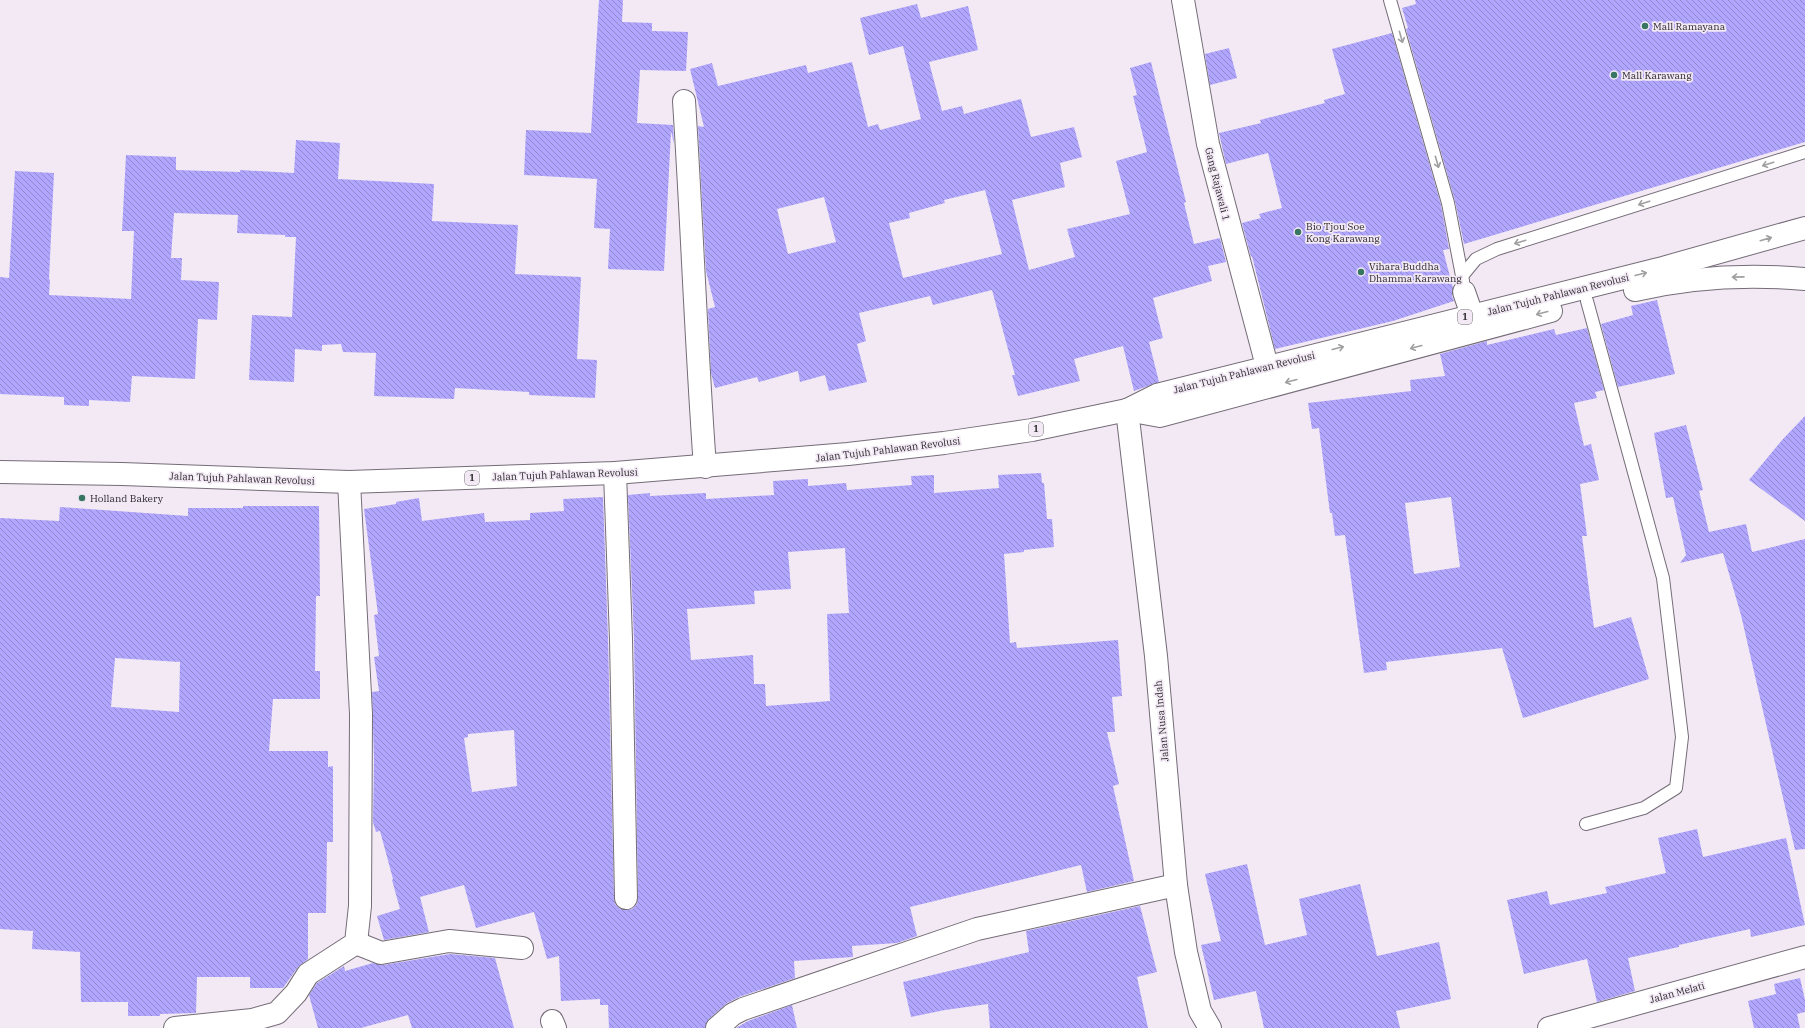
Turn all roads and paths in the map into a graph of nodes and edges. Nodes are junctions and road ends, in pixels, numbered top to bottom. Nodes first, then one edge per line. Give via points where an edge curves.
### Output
1 (1183, 0) edge
2 (1390, 0) edge
3 (684, 101) dead end
4 (1805, 152) edge
5 (1805, 228) edge
6 (1805, 279) edge
7 (1463, 284) junction
8 (1587, 301) junction
9 (1472, 315) junction
10 (1267, 366) junction
11 (1127, 410) junction
12 (705, 467) junction
13 (0, 472) edge
14 (615, 473) junction
15 (349, 482) junction
16 (1586, 824) dead end
17 (1176, 886) junction
18 (626, 898) dead end
19 (356, 943) junction
20 (522, 948) dead end
21 (1805, 957) edge
22 (175, 1028) edge
23 (717, 1028) edge
24 (1210, 1028) edge
25 (1549, 1028) edge

1 - 10 street, Gang Rajawali 1 via 1208,144
2 -> 7 lane via 1448,203
3 - 12 street
4 -> 7 lane via 1497,249 1476,259
9 -> 5 street, Jalan Tujuh Pahlawan Revolusi / 1 via 1659,269
6 -> 8 street, Jalan Tujuh Pahlawan Revolusi / 1 via 1701,279 1658,284
7 - 9 street
8 -> 11 street, Jalan Tujuh Pahlawan Revolusi / 1 via 1160,416
8 - 16 lane via 1663,578 1682,737 1676,788 1644,808
10 -> 9 street, Jalan Tujuh Pahlawan Revolusi / 1
10 - 11 street, Jalan Tujuh Pahlawan Revolusi / 1 via 1157,394
11 - 12 street, Jalan Tujuh Pahlawan Revolusi / 1 via 1032,430 944,443
11 - 17 street, Jalan Nusa Indah via 1156,656
12 - 14 street, Jalan Tujuh Pahlawan Revolusi / 1
13 - 15 street, Jalan Tujuh Pahlawan Revolusi / 1
14 - 15 street, Jalan Tujuh Pahlawan Revolusi / 1
14 - 18 street
15 - 19 street via 361,714 360,906
17 - 23 street via 977,928 743,1009
17 - 24 street, Jalan Nusa Indah via 1186,952 1200,1011
19 - 20 street via 381,953 450,941
19 - 22 street via 308,974 296,993 277,1013 252,1020
21 - 25 street, Jalan Melati

